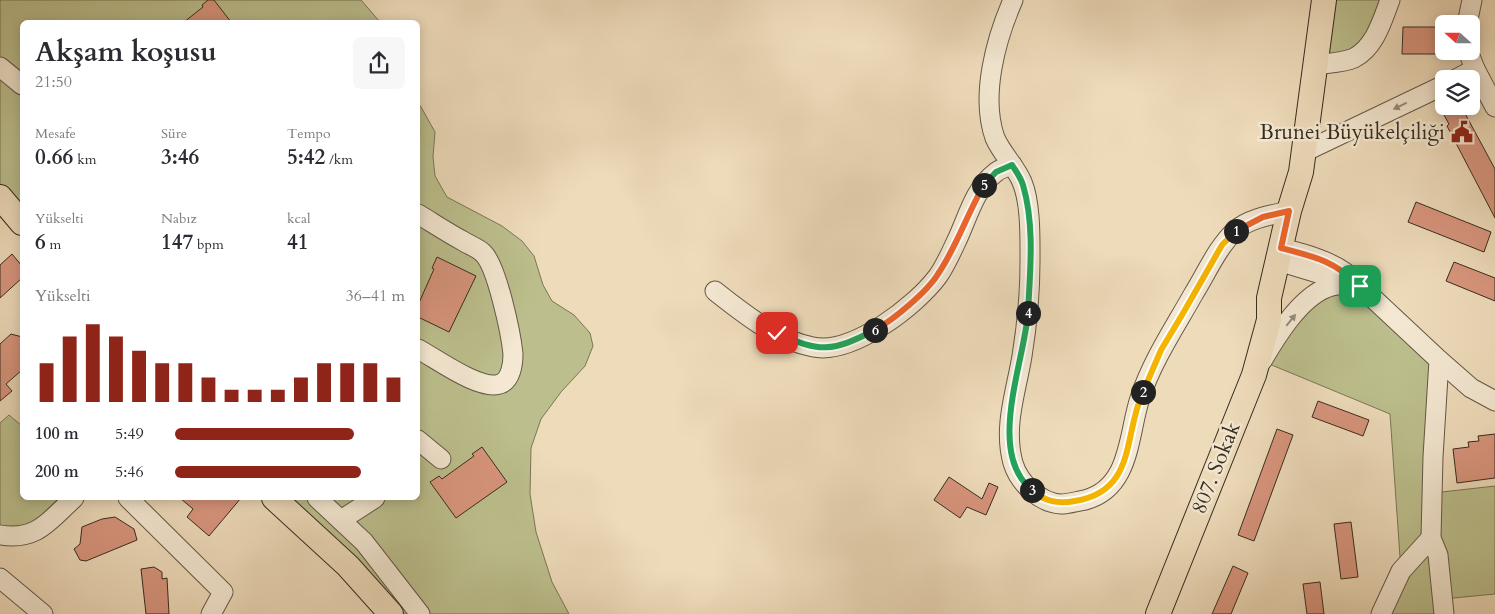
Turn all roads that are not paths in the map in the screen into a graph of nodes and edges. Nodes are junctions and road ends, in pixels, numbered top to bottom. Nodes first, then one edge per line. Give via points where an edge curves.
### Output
1 (1324, 0) edge
2 (1390, 0) edge
3 (1472, 0) edge
4 (1010, 2) edge
5 (1469, 15) edge
6 (1471, 60) edge
7 (1315, 65) junction
8 (0, 67) edge
9 (1475, 70) edge
10 (1480, 79) edge
11 (20, 82) edge
12 (1435, 89) edge
13 (1495, 107) edge
14 (1304, 152) junction
15 (1012, 165) junction
16 (1297, 189) junction
17 (0, 197) edge
18 (1289, 211) junction
19 (420, 215) edge
20 (20, 221) edge
21 (1285, 256) junction
22 (1360, 286) junction
23 (714, 291) dead end
24 (420, 350) edge
25 (1439, 360) junction
26 (1254, 375) junction
27 (1495, 401) edge
28 (420, 442) edge
29 (441, 459) dead end
30 (72, 500) edge
31 (130, 500) edge
32 (276, 500) edge
33 (319, 500) edge
34 (372, 500) edge
35 (341, 520) junction
36 (0, 535) edge
37 (1431, 538) junction
38 (0, 579) edge
39 (43, 614) edge
40 (211, 614) edge
41 (391, 614) edge
42 (420, 614) edge
43 (1158, 614) edge
44 (1381, 614) edge
45 (1444, 614) edge

1 - 7 main road, 807. Sokak
2 - 7 street via 1378,30 1362,53 1352,59
3 - 5 street
4 - 15 street via 994,57 990,117 996,140
6 - 9 street
7 - 14 main road, 807. Sokak
8 - 11 street
10 - 13 street
12 -> 14 street
14 - 16 main road, 807. Sokak
15 - 18 street via 1023,183 1029,215 1030,263 1028,315 1011,407 1009,442 1014,466 1024,484 1040,497 1060,504 1087,499 1106,489 1120,472 1141,396 1158,357 1222,245 1238,229 1263,217
15 - 23 street via 996,172 986,183 938,276 909,305 856,340 830,348 798,343 747,316
16 - 18 main road, 807. Sokak
16 - 21 main road, 807. Sokak via 1301,212
17 - 20 main road
18 - 21 main road, 807. Sokak
19 - 24 street via 483,253 493,267 513,355 512,369 508,379 500,384 487,384 469,378
21 - 22 street
21 - 26 main road, 807. Sokak via 1281,300 1269,320
22 - 25 street
26 -> 22 street via 1289,321 1314,295 1326,287
25 - 27 street via 1472,388
25 - 37 street
26 - 43 main road, 807. Sokak
28 - 29 street
30 - 36 street via 42,528 26,536
31 - 40 street via 222,592
32 - 41 main road via 348,566
33 - 35 street
34 - 35 street
35 - 42 street via 364,542
37 - 44 street via 1401,571
37 - 45 street via 1438,555
38 - 39 street

